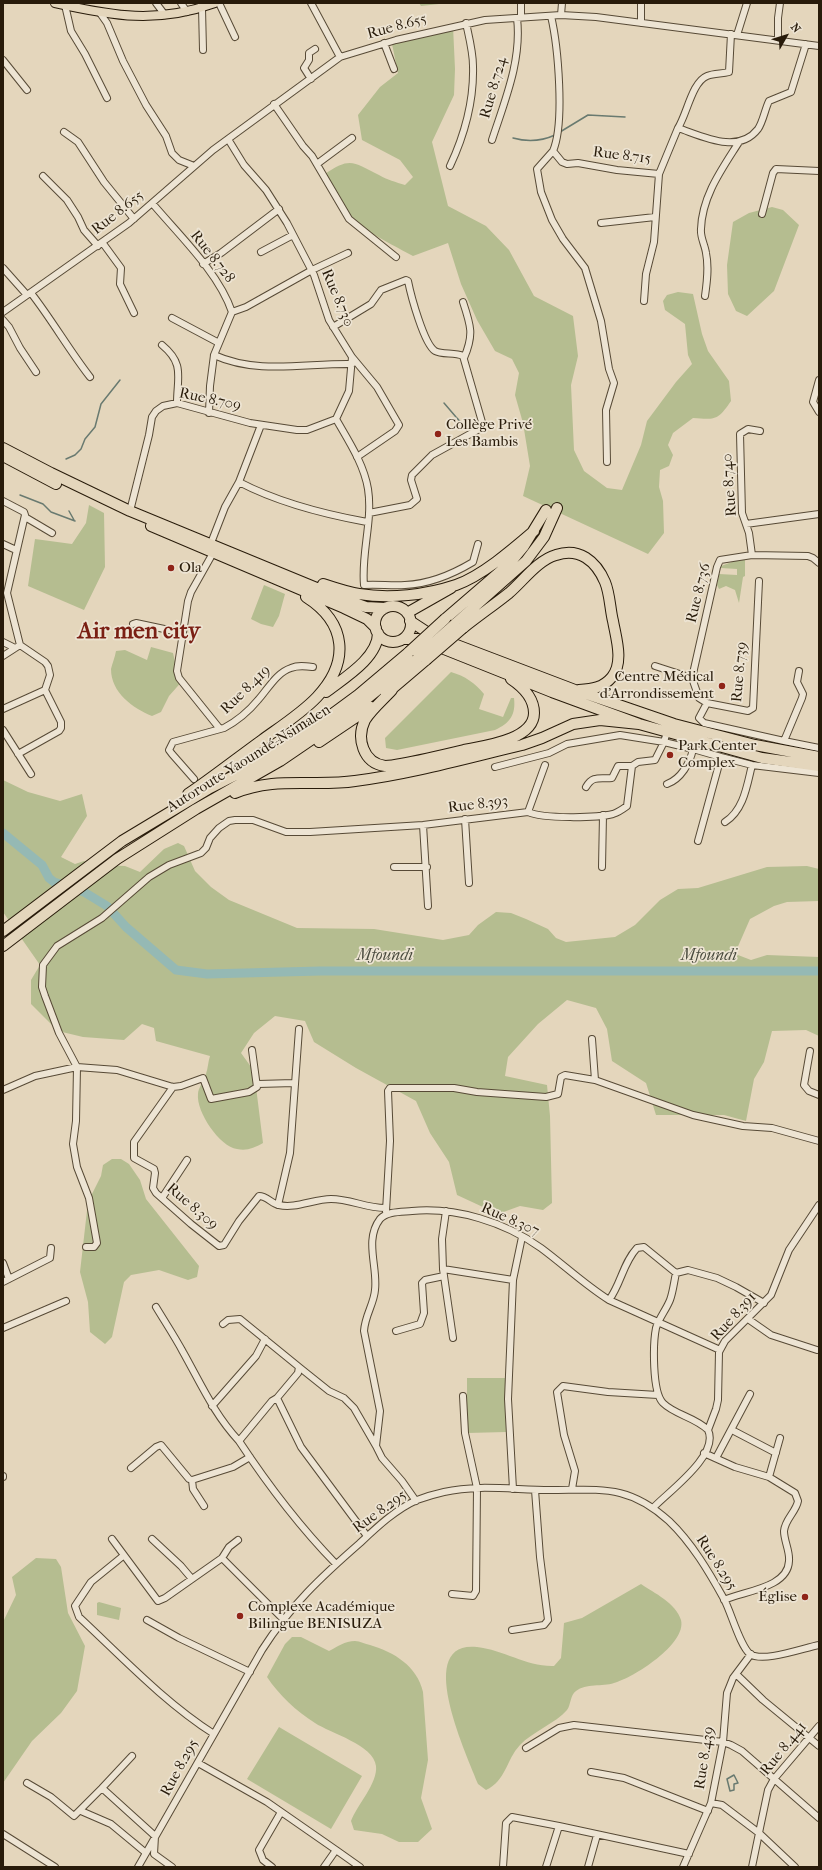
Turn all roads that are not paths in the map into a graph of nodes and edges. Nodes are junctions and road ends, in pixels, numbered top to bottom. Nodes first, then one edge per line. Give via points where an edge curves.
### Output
1 (54, 3) edge
2 (156, 3) edge
3 (181, 3) edge
4 (214, 3) edge
5 (219, 3) edge
6 (311, 3) edge
7 (521, 3) edge
8 (562, 3) edge
9 (641, 3) edge
10 (747, 3) edge
11 (780, 3) edge
12 (64, 5) junction
13 (202, 8) junction
14 (187, 12) junction
15 (100, 13) junction
16 (165, 15) junction
17 (561, 15) junction
18 (551, 16) junction
19 (519, 18) junction
20 (466, 23) junction
21 (641, 23) junction
22 (734, 35) junction
23 (235, 37) dead end
24 (778, 40) junction
25 (384, 44) junction
26 (806, 44) junction
27 (819, 46) edge
28 (315, 49) dead end
29 (203, 50) dead end
30 (340, 57) junction
31 (3, 60) edge
32 (394, 69) dead end
33 (311, 79) junction
34 (27, 90) dead end
35 (107, 98) dead end
36 (274, 104) junction
37 (678, 128) junction
38 (64, 132) dead end
39 (352, 138) dead end
40 (228, 139) junction
41 (492, 140) dead end
42 (739, 142) junction
43 (553, 151) junction
44 (317, 164) junction
45 (194, 166) junction
46 (450, 166) dead end
47 (819, 171) edge
48 (659, 174) junction
49 (43, 176) dead end
50 (152, 203) junction
51 (279, 209) junction
52 (762, 214) dead end
53 (655, 217) junction
54 (134, 220) junction
55 (601, 223) dead end
56 (293, 235) junction
57 (100, 244) junction
58 (262, 252) dead end
59 (348, 253) dead end
60 (396, 257) dead end
61 (203, 264) junction
62 (3, 268) edge
63 (312, 270) junction
64 (29, 294) junction
65 (705, 296) dead end
66 (644, 301) dead end
67 (463, 302) dead end
68 (3, 312) edge
69 (232, 312) junction
70 (134, 313) dead end
71 (172, 318) dead end
72 (3, 320) edge
73 (333, 327) junction
74 (219, 343) junction
75 (162, 345) dead end
76 (214, 355) junction
77 (464, 358) junction
78 (352, 361) junction
79 (36, 372) dead end
80 (90, 377) dead end
81 (819, 380) edge
82 (177, 403) junction
83 (819, 412) edge
84 (209, 413) junction
85 (336, 419) junction
86 (261, 425) junction
87 (760, 431) dead end
88 (3, 448) edge
89 (3, 456) edge
90 (357, 457) junction
91 (607, 462) dead end
92 (239, 482) junction
93 (3, 501) edge
94 (551, 509) junction
95 (130, 511) junction
96 (369, 513) junction
97 (819, 514) edge
98 (25, 518) junction
99 (368, 522) junction
100 (746, 524) junction
101 (534, 531) junction
102 (52, 532) dead end
103 (3, 544) edge
104 (478, 544) dead end
105 (212, 548) junction
106 (16, 550) junction
107 (752, 555) junction
108 (819, 563) edge
109 (268, 572) junction
110 (759, 581) dead end
111 (456, 584) junction
112 (5, 592) edge
113 (495, 602) junction
114 (385, 608) junction
115 (409, 617) junction
116 (134, 624) dead end
117 (459, 626) junction
118 (377, 630) junction
119 (183, 633) junction
120 (403, 639) junction
121 (3, 642) edge
122 (18, 646) junction
123 (3, 656) edge
124 (417, 656) junction
125 (654, 666) dead end
126 (313, 667) dead end
127 (502, 671) junction
128 (799, 671) dead end
129 (692, 678) junction
130 (45, 690) junction
131 (392, 690) junction
132 (575, 690) junction
133 (316, 698) junction
134 (707, 703) junction
135 (3, 710) edge
136 (639, 724) junction
137 (220, 729) junction
138 (3, 730) edge
139 (667, 732) junction
140 (784, 741) junction
141 (664, 742) junction
142 (819, 748) edge
143 (693, 749) junction
144 (18, 754) junction
145 (721, 757) junction
146 (819, 757) edge
147 (280, 761) junction
148 (545, 765) dead end
149 (752, 765) junction
150 (632, 766) junction
151 (819, 766) edge
152 (495, 767) dead end
153 (819, 773) edge
154 (31, 774) dead end
155 (194, 779) dead end
156 (667, 784) dead end
157 (586, 787) dead end
158 (528, 812) junction
159 (603, 815) junction
160 (182, 818) junction
161 (465, 819) junction
162 (725, 822) dead end
163 (423, 825) junction
164 (122, 841) junction
165 (698, 841) dead end
166 (394, 867) dead end
167 (427, 867) junction
168 (602, 867) dead end
169 (469, 883) dead end
170 (428, 906) dead end
171 (3, 931) edge
172 (3, 946) edge
173 (299, 1029) dead end
174 (592, 1040) dead end
175 (252, 1050) dead end
176 (810, 1051) dead end
177 (77, 1067) junction
178 (595, 1080) junction
179 (294, 1083) junction
180 (258, 1084) junction
181 (173, 1087) junction
182 (3, 1090) edge
183 (819, 1095) edge
184 (819, 1141) edge
185 (187, 1160) dead end
186 (162, 1198) junction
187 (278, 1205) junction
188 (819, 1205) edge
189 (446, 1211) junction
190 (386, 1212) junction
191 (522, 1237) junction
192 (86, 1247) dead end
193 (52, 1248) dead end
194 (3, 1263) edge
195 (443, 1269) junction
196 (676, 1273) junction
197 (444, 1276) junction
198 (6, 1280) edge
199 (513, 1280) junction
200 (609, 1300) junction
201 (66, 1301) dead end
202 (764, 1303) junction
203 (156, 1307) dead end
204 (748, 1319) junction
205 (658, 1322) junction
206 (223, 1324) dead end
207 (3, 1328) edge
208 (396, 1331) dead end
209 (453, 1338) dead end
210 (265, 1339) junction
211 (720, 1350) junction
212 (817, 1350) dead end
213 (299, 1367) junction
214 (750, 1394) dead end
215 (658, 1395) junction
216 (463, 1396) dead end
217 (277, 1398) junction
218 (212, 1406) junction
219 (708, 1430) junction
220 (732, 1430) junction
221 (780, 1438) dead end
222 (239, 1441) junction
223 (376, 1446) junction
224 (704, 1453) junction
225 (776, 1453) junction
226 (250, 1457) junction
227 (716, 1458) junction
228 (131, 1468) dead end
229 (770, 1477) junction
230 (192, 1480) junction
231 (477, 1488) junction
232 (513, 1489) junction
233 (535, 1490) junction
234 (572, 1490) junction
235 (416, 1501) junction
236 (204, 1506) dead end
237 (653, 1508) junction
238 (367, 1536) junction
239 (112, 1539) dead end
240 (152, 1539) dead end
241 (238, 1540) dead end
242 (123, 1556) junction
243 (222, 1558) junction
244 (336, 1564) junction
245 (192, 1579) junction
246 (452, 1594) dead end
247 (724, 1600) junction
248 (283, 1619) junction
249 (147, 1620) dead end
250 (512, 1630) dead end
251 (819, 1646) edge
252 (750, 1654) junction
253 (250, 1672) junction
254 (736, 1674) junction
255 (819, 1726) edge
256 (214, 1734) junction
257 (809, 1739) junction
258 (723, 1742) junction
259 (819, 1746) edge
260 (526, 1748) dead end
261 (132, 1756) dead end
262 (198, 1763) junction
263 (591, 1772) dead end
264 (774, 1779) junction
265 (27, 1782) dead end
266 (102, 1788) junction
267 (710, 1803) junction
268 (81, 1810) junction
269 (708, 1811) junction
270 (281, 1812) junction
271 (819, 1818) edge
272 (559, 1826) junction
273 (759, 1833) junction
274 (3, 1834) edge
275 (597, 1835) junction
276 (155, 1836) junction
277 (336, 1850) junction
278 (146, 1853) junction
279 (689, 1854) junction
280 (55, 1867) edge
281 (138, 1867) edge
282 (172, 1867) edge
283 (272, 1867) edge
284 (324, 1867) edge
285 (360, 1867) edge
286 (503, 1867) edge
287 (546, 1867) edge
288 (588, 1867) edge
289 (683, 1867) edge
290 (752, 1867) edge
291 (795, 1867) edge

1 - 12 main road
2 - 16 street
3 - 14 street
4 - 13 main road
5 - 23 street
6 - 30 street
7 - 19 street, Rue 8.724
8 - 17 street
9 - 21 street
10 - 22 street
11 - 24 street
12 - 15 main road
12 - 35 street via 71,30
13 - 14 main road
13 - 29 street
14 - 16 main road
15 - 16 main road via 128,16
15 - 45 street via 146,104 166,136 172,153 179,160
17 - 18 street, Rue 8.655
17 - 21 street, Rue 8.655
18 - 19 street, Rue 8.655
18 - 43 street via 560,107
19 - 20 street, Rue 8.655
19 - 41 street, Rue 8.724 via 516,65
20 - 25 street, Rue 8.655
20 - 46 street via 472,54 473,78 461,142
21 - 22 street, Rue 8.655
22 - 24 street, Rue 8.655
22 - 37 street, Rue 8.715 via 729,72 708,76 699,82
24 - 26 street, Rue 8.655
25 - 30 street, Rue 8.655
25 - 32 street
26 - 27 street, Rue 8.655
26 - 42 street via 791,92 769,100 758,129 746,140
28 - 33 street via 309,53 309,60 304,68
30 - 33 street, Rue 8.655
31 - 34 street
33 - 36 street, Rue 8.655
36 - 40 street, Rue 8.655
36 - 44 street
37 - 42 street via 712,140
37 - 48 street, Rue 8.715
38 - 54 street via 78,142 104,182
39 - 44 street
40 - 45 street, Rue 8.655
40 - 51 street, Rue 8.730 via 248,170
42 - 65 street via 714,180 702,220 701,232 707,256
43 - 48 street, Rue 8.715 via 567,164 578,163
43 - 91 street via 537,169 541,192 555,226 585,268 602,321 609,369 614,383 606,410
44 - 60 street via 349,219
45 - 50 street, Rue 8.655
47 - 52 street via 776,170
48 - 53 street
49 - 57 street via 67,200 84,230
50 - 54 street, Rue 8.655
50 - 61 street, Rue 8.728
51 - 56 street, Rue 8.730
51 - 61 street
53 - 55 street
53 - 66 street via 654,242 646,274
54 - 57 street, Rue 8.655
56 - 58 street
56 - 63 street, Rue 8.730
57 - 64 street, Rue 8.655
57 - 70 street via 119,264 120,284
59 - 63 street
61 - 69 street, Rue 8.728 via 218,283
62 - 64 street
63 - 69 street via 246,307
63 - 73 street, Rue 8.730
64 - 68 street, Rue 8.655
64 - 80 street via 46,312 71,353
67 - 77 street via 470,323 471,338
69 - 74 street
71 - 74 street
72 - 79 street
73 - 77 street via 371,304 381,290 403,280 408,281 414,307 429,344 436,352 459,354
73 - 78 street, Rue 8.730
74 - 76 street
75 - 82 street via 177,360
76 - 78 street via 224,360 261,367
76 - 84 street
77 - 96 street via 482,422 481,428 432,455 412,476 417,499 410,506
78 - 85 street via 347,398
78 - 90 street, Rue 8.730 via 377,387 399,425 396,431
81 - 83 street via 813,402
82 - 84 street, Rue 8.709
82 - 95 street, Rue 8.709 via 163,406 152,417
84 - 86 street, Rue 8.709
85 - 86 street, Rue 8.709 via 307,430
85 - 90 street
86 - 92 street
87 - 100 street, Rue 8.740 via 748,429 740,434 742,513
88 - 95 highway
89 - 105 highway via 80,495
90 - 96 street via 367,485
92 - 99 street via 261,494 291,504
92 - 105 street via 225,507
93 - 98 street via 24,512
94 - 101 highway, Autoroute Yaoundé-Nsimalen
94 - 113 highway via 550,539 524,574
94 - 117 highway, Autoroute Yaoundé-Nsimalen via 544,537 526,561
95 - 105 highway
96 - 99 street
97 - 100 street
98 - 102 street
98 - 106 street
99 - 104 street via 364,585 407,585 453,573 474,562
100 - 107 street, Rue 8.740
101 - 111 highway via 502,558
101 - 124 highway, Autoroute Yaoundé-Nsimalen, bridge via 510,563 445,619
103 - 106 street
105 - 109 highway
105 - 119 street via 191,592
106 - 112 street
107 - 108 street, Rue 8.736 via 808,556
107 - 129 street, Rue 8.736 via 720,560
109 - 111 highway via 357,594 378,596 411,594
109 - 114 highway via 366,607
109 - 118 highway via 358,614
109 - 133 highway via 316,603 338,632 340,644 334,675
110 - 134 street, Rue 8.739 via 753,708 748,711
111 - 115 highway
112 - 122 street
113 - 117 highway
113 - 132 highway via 544,561 555,555 570,552 584,555 596,566 606,583 618,648 618,662 613,676 605,684
114 - 115 highway via 397,606
114 - 118 highway via 377,616
115 - 120 highway via 409,632
115 - 132 highway via 433,636
116 - 119 street
117 - 124 highway, Autoroute Yaoundé-Nsimalen, bridge
118 - 120 highway via 382,637 392,641
118 - 133 highway via 378,641 366,660
119 - 137 street via 178,674
120 - 127 highway via 419,639
121 - 122 street
122 - 123 street
122 - 130 street via 48,666 50,675
124 - 131 highway
124 - 147 highway, Autoroute Yaoundé-Nsimalen via 343,718
124 - 164 highway, Autoroute Yaoundé-Nsimalen via 305,734 254,766 210,788
125 - 129 street
126 - 137 street, Rue 8.419 via 298,666 287,670 278,676 247,711 232,724
127 - 131 highway via 531,697 534,716 532,724 526,730 500,742 385,766 377,763 364,750 361,730 370,713
127 - 136 highway
128 - 140 street via 797,682 803,694
129 - 134 street via 699,698
130 - 135 street
130 - 144 street via 61,722 61,728
131 - 147 highway via 331,735
132 - 146 highway via 699,732
133 - 164 highway
134 - 140 street, Rue 8.739 via 699,718 704,723
136 - 139 highway
136 - 160 highway via 600,720 573,724 522,745 374,779 323,784 269,783 240,791
137 - 155 street, Rue 8.419 via 178,740 170,746 169,750
138 - 144 street
139 - 141 street
139 - 151 highway via 762,758
140 - 142 street
141 - 143 street
141 - 150 street via 655,760 638,762
141 - 152 street via 620,735 602,737 567,744 549,753
143 - 145 street
143 - 156 street via 679,778
144 - 154 street
145 - 149 street
145 - 165 street
147 - 160 highway, Autoroute Yaoundé-Nsimalen
148 - 158 street
149 - 153 street
149 - 162 street via 742,803
150 - 157 street via 618,766 612,778 596,777
150 - 159 street, Rue 8.393 via 627,806 615,813
158 - 159 street, Rue 8.393 via 541,816
158 - 161 street, Rue 8.393
159 - 168 street
160 - 172 highway, Autoroute Yaoundé-Nsimalen via 92,876
161 - 163 street, Rue 8.393
161 - 169 street
163 - 167 street
163 - 177 street, Rue 8.393 via 286,832 253,820 235,820 219,828 201,853 169,865 156,873 102,918 57,946 43,965 44,992 59,1032
164 - 171 highway, Autoroute Yaoundé-Nsimalen
166 - 167 street
167 - 170 street
173 - 179 street
174 - 178 street
175 - 180 street
176 - 183 street via 804,1085 809,1091
177 - 181 street via 117,1070
177 - 182 street via 35,1076
177 - 192 street via 73,1144 77,1167 89,1198 97,1243 94,1247
178 - 184 street via 693,1115 743,1126 772,1128
178 - 190 street via 565,1075 562,1077 558,1094 546,1097 454,1088 390,1088
179 - 180 street
179 - 187 street via 290,1153
180 - 181 street via 249,1092 211,1099 203,1078
181 - 186 street, Rue 8.309 via 134,1142 133,1149 134,1158 154,1169 153,1188
185 - 186 street
186 - 187 street, Rue 8.309 via 219,1246 224,1245 257,1198 263,1196
187 - 190 street via 330,1199 349,1201
188 - 202 street, Rue 8.391 via 789,1250 775,1287
189 - 190 street, Rue 8.307
189 - 191 street, Rue 8.307 via 484,1220
189 - 195 street via 442,1239
190 - 223 street via 372,1237 375,1291 365,1319 364,1331 379,1404 380,1420
191 - 199 street
191 - 200 street, Rue 8.307 via 539,1246
193 - 198 street via 50,1258
194 - 198 street
195 - 197 street
195 - 199 street
196 - 200 street via 644,1247 637,1248 626,1264
196 - 202 street via 688,1270 717,1278
196 - 205 street via 670,1300
197 - 208 street via 422,1283 424,1312 420,1324
197 - 209 street
199 - 232 street via 508,1399
200 - 205 street, Rue 8.307
201 - 207 street
202 - 204 street, Rue 8.391
203 - 218 street
204 - 211 street, Rue 8.391 via 725,1341
204 - 212 street via 771,1335
205 - 211 street, Rue 8.307
205 - 215 street via 654,1351
206 - 210 street via 228,1320 240,1319
210 - 213 street
210 - 218 street via 256,1356
211 - 219 street, Rue 8.391 via 717,1361 720,1388
213 - 217 street via 298,1373
213 - 223 street via 329,1391 344,1398 354,1408
214 - 220 street
215 - 219 street via 661,1402 668,1407
215 - 234 street via 563,1386 559,1388 557,1392 564,1435 575,1471
216 - 231 street via 465,1433
217 - 222 street
217 - 238 street via 301,1447
218 - 222 street
219 - 224 street, Rue 8.391 via 710,1441
220 - 225 street
220 - 227 street
221 - 225 street
222 - 226 street
223 - 235 street via 382,1458
224 - 227 street
224 - 237 street, Rue 8.391 via 691,1473
225 - 229 street
226 - 230 street via 228,1469
226 - 244 street via 298,1523
227 - 229 street
228 - 230 street via 161,1445
229 - 247 street via 798,1497 798,1504 784,1531 789,1552 789,1567 773,1584
230 - 236 street via 193,1488
231 - 232 street, Rue 8.295
231 - 235 street, Rue 8.295 via 446,1491
231 - 246 street via 476,1591 473,1596
232 - 233 street, Rue 8.295
233 - 234 street, Rue 8.295
233 - 250 street via 548,1620 544,1625
234 - 237 street, Rue 8.295 via 600,1489 622,1493 633,1496
235 - 238 street, Rue 8.295
237 - 247 street, Rue 8.295 via 684,1538
238 - 244 street, Rue 8.295
239 - 242 street
240 - 245 street
241 - 243 street via 229,1547
242 - 245 street via 158,1601
242 - 256 street via 88,1586 75,1606 79,1617 158,1691
243 - 245 street
243 - 248 street
244 - 248 street, Rue 8.295
247 - 252 street, Rue 8.295
248 - 253 street, Rue 8.295
249 - 253 street
251 - 252 street via 778,1655
252 - 254 street, Rue 8.439
253 - 256 street, Rue 8.295
254 - 257 street
254 - 258 street, Rue 8.439 via 727,1693
255 - 257 street, Rue 8.441
256 - 262 street, Rue 8.295
257 - 259 street
257 - 264 street, Rue 8.441
258 - 260 street via 574,1725 559,1728
258 - 264 street via 736,1747
258 - 267 street, Rue 8.439
261 - 266 street
262 - 270 street via 255,1794
262 - 276 street, Rue 8.295
263 - 269 street via 624,1778
264 - 271 street
264 - 273 street, Rue 8.441 via 767,1795
265 - 268 street via 74,1816
266 - 268 street
266 - 276 street
267 - 269 street, Rue 8.439
267 - 273 street via 722,1805
268 - 278 street via 111,1824
269 - 279 street, Rue 8.439
270 - 277 street
270 - 283 street via 259,1850 263,1860
272 - 275 street
272 - 286 street via 516,1817 508,1819
272 - 287 street
273 - 290 street, Rue 8.441
273 - 291 street
274 - 280 street
275 - 279 street
275 - 288 street
276 - 278 street, Rue 8.295
276 - 282 street via 154,1854
277 - 284 street
277 - 285 street
278 - 281 street, Rue 8.295
279 - 289 street, Rue 8.439

